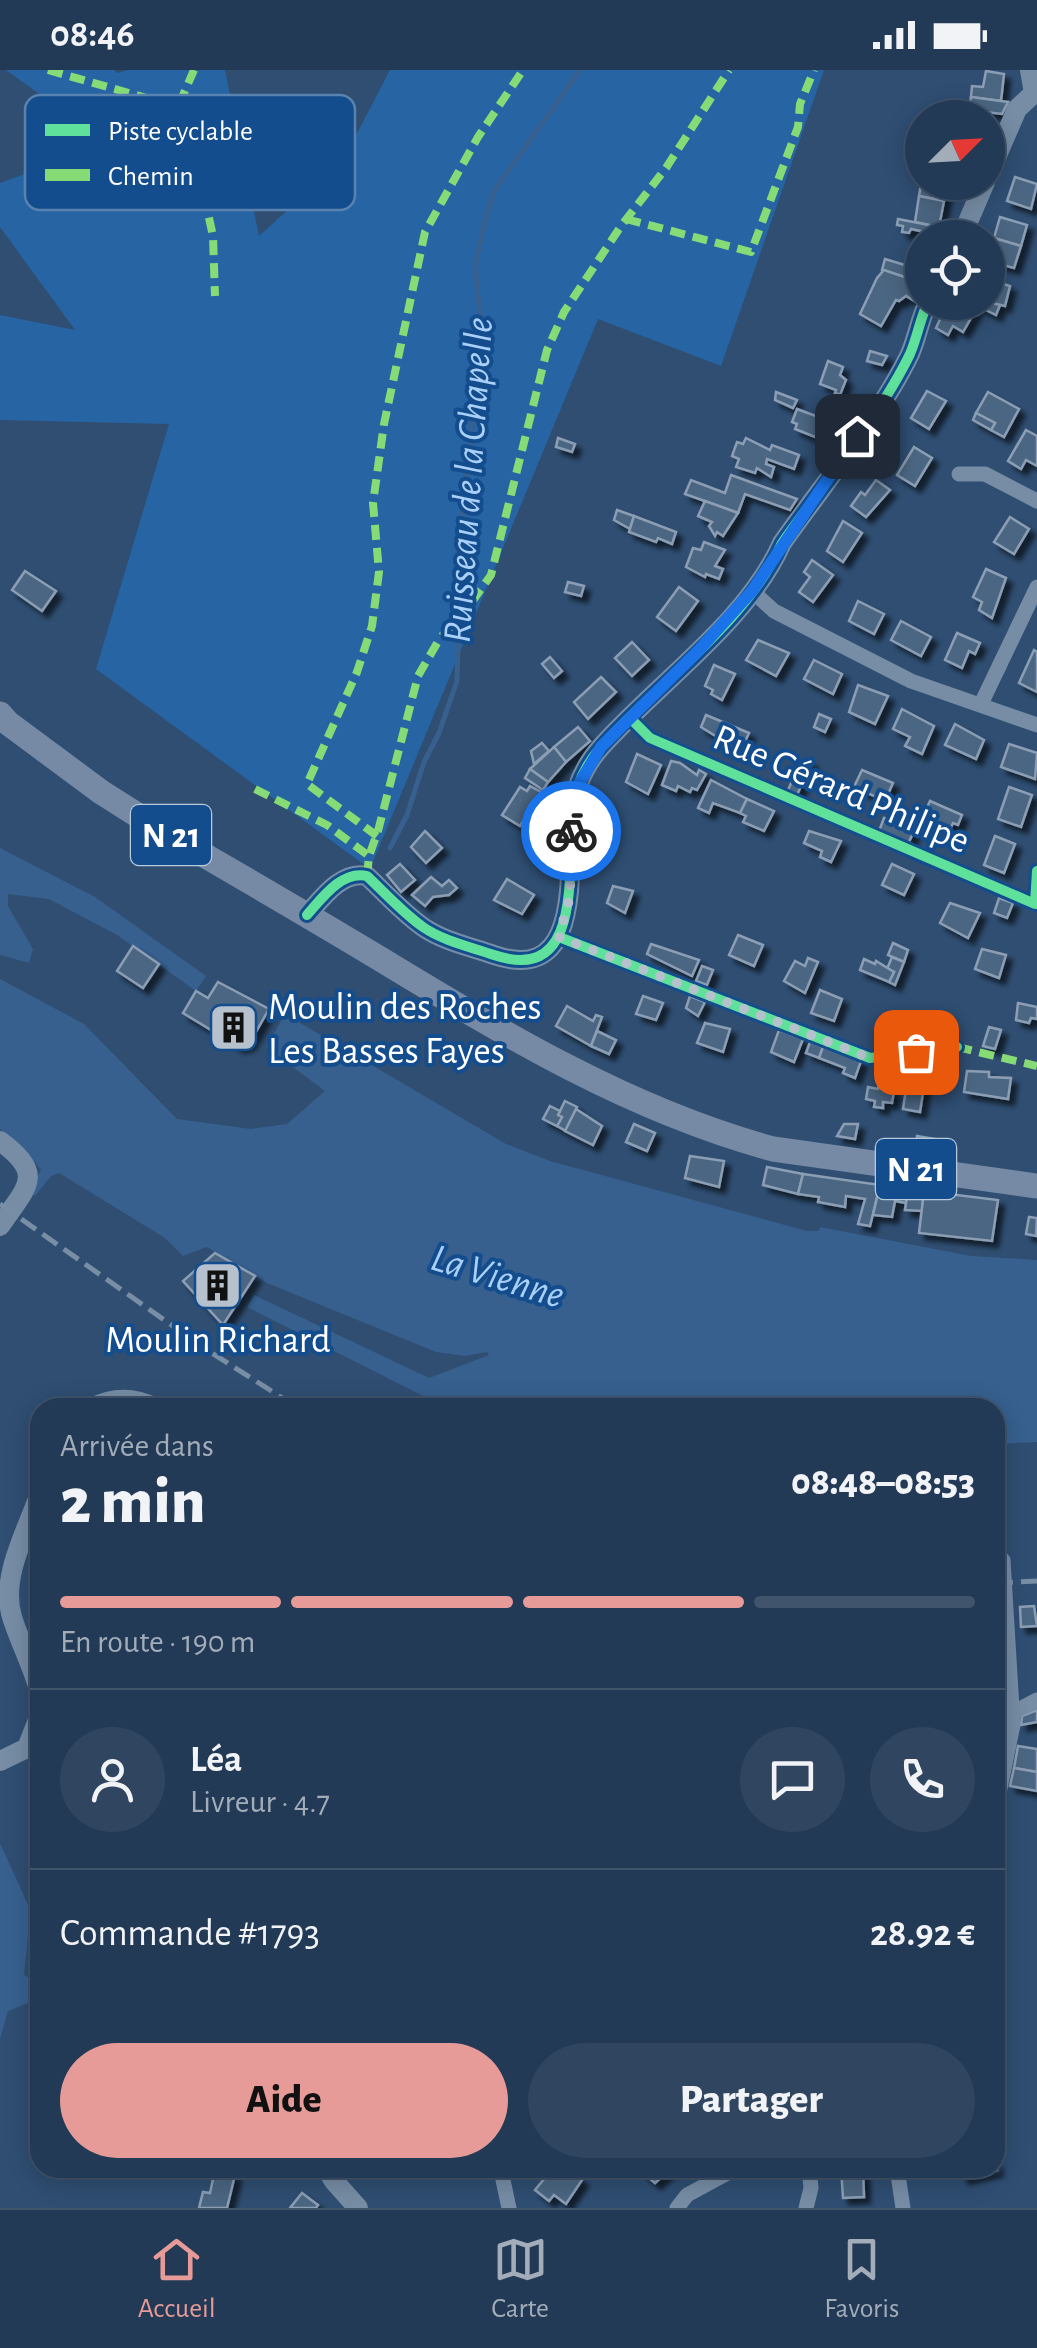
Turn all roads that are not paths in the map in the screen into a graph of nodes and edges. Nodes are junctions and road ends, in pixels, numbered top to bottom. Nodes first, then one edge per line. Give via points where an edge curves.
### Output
1 (1030, 70) edge
2 (1036, 94) edge
3 (1005, 135) edge
4 (919, 320) edge
5 (959, 474) dead end
6 (1037, 501) edge
7 (1037, 587) edge
8 (752, 591) junction
9 (981, 704) junction
10 (631, 719) junction
11 (2, 722) edge
12 (1037, 726) edge
13 (1037, 871) edge
14 (1035, 904) edge
15 (307, 915) junction
16 (559, 937) junction
17 (956, 1047) dead end
18 (0, 1140) edge
19 (1037, 1186) edge
20 (0, 1226) edge
21 (30, 1521) edge
22 (1005, 1594) edge
23 (30, 1665) edge
24 (1037, 1700) edge
25 (1005, 1711) edge
26 (1012, 1713) junction
27 (30, 1740) edge
28 (1005, 1754) edge
29 (0, 1761) edge
30 (332, 2178) edge
31 (504, 2178) edge
32 (718, 2178) edge
33 (810, 2178) edge
34 (898, 2178) edge
35 (358, 2208) edge
36 (509, 2208) edge
37 (677, 2208) edge
38 (806, 2208) edge
39 (902, 2208) edge

1 - 2 street
2 - 3 street via 1017,108
4 - 8 street via 911,352
5 - 6 street via 985,474
7 - 9 street
8 - 9 street via 774,611 911,680
8 - 10 street
9 - 12 street
10 - 14 street, Rue Gérard Philipe via 650,738
10 - 16 street via 601,747 576,789 570,896
11 - 15 main road, N 21 via 101,792
13 - 14 street
15 - 16 street via 345,878 359,874 423,928 508,959 538,956
15 - 19 main road, N 21 via 536,1052 672,1116 773,1149
16 - 17 street via 870,1058
18 - 20 street via 24,1158 28,1172 27,1187
21 - 23 street via 9,1595
22 - 26 street
24 - 26 street
25 - 26 street
26 - 28 street
27 - 29 street
30 - 35 street
31 - 36 street
32 - 37 street via 686,2195
33 - 38 street
34 - 39 street

